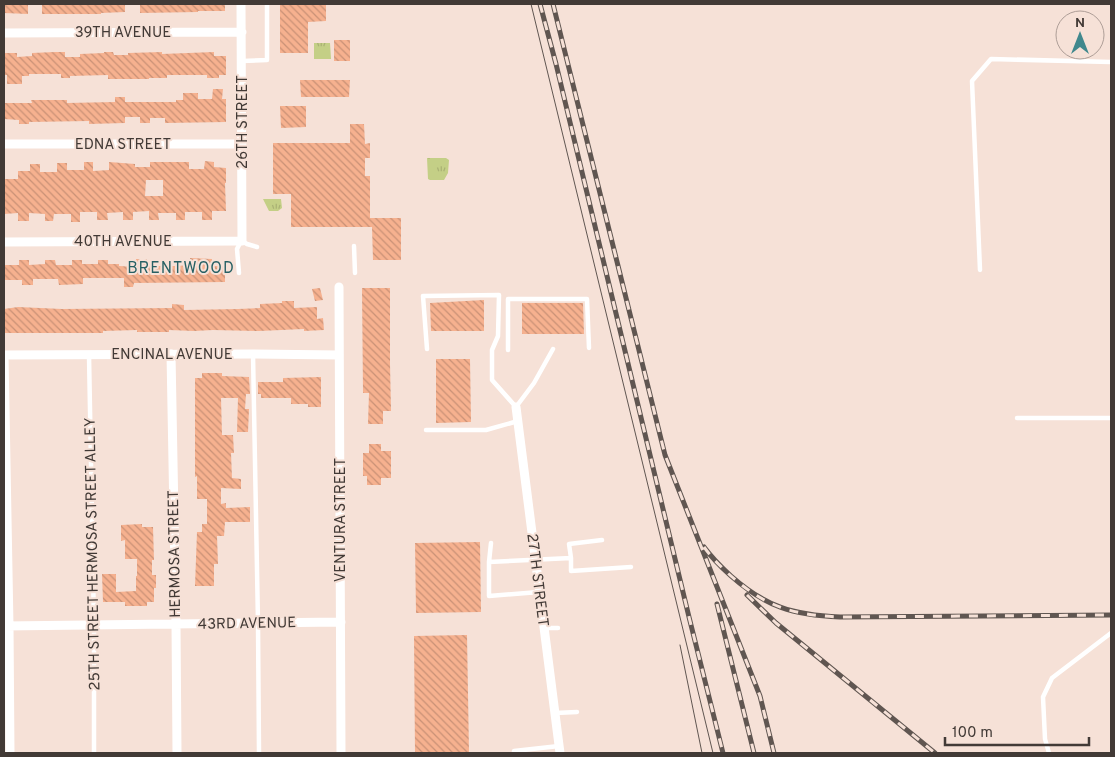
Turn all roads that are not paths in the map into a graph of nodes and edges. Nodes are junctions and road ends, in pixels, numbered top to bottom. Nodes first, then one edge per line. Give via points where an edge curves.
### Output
1 (242, 4) edge
2 (267, 4) edge
3 (242, 32) junction
4 (4, 33) edge
5 (242, 61) junction
6 (1111, 62) edge
7 (4, 144) edge
8 (242, 144) junction
9 (241, 241) junction
10 (4, 242) edge
11 (354, 246) dead end
12 (257, 247) dead end
13 (980, 270) dead end
14 (239, 273) dead end
15 (355, 273) dead end
16 (339, 287) dead end
17 (589, 348) dead end
18 (427, 349) dead end
19 (552, 349) dead end
20 (508, 350) dead end
21 (89, 354) junction
22 (171, 354) junction
23 (253, 354) junction
24 (4, 355) edge
25 (339, 355) junction
26 (516, 407) junction
27 (1017, 418) dead end
28 (1111, 418) edge
29 (518, 421) junction
30 (426, 430) dead end
31 (602, 540) dead end
32 (491, 543) dead end
33 (571, 558) junction
34 (536, 561) junction
35 (490, 562) junction
36 (631, 567) dead end
37 (540, 592) junction
38 (341, 622) junction
39 (258, 623) junction
40 (176, 624) junction
41 (94, 625) junction
42 (7, 626) edge
43 (544, 628) junction
44 (558, 628) dead end
45 (1111, 634) edge
46 (577, 712) dead end
47 (555, 713) junction
48 (560, 750) edge
49 (10, 753) edge
50 (94, 753) edge
51 (177, 753) edge
52 (259, 753) edge
53 (341, 753) edge
54 (514, 753) edge
55 (1049, 753) edge

1 - 3 street, 26TH STREET
2 - 5 lane via 267,60
3 - 4 street, 39TH AVENUE
3 - 5 street, 26TH STREET
5 - 8 street, 26TH STREET
6 - 13 lane via 991,59 972,81
7 - 8 street, EDNA STREET
8 - 9 street, 26TH STREET
9 - 10 street, 40TH AVENUE
9 - 12 lane
9 - 14 lane
11 - 15 lane
16 - 25 street, VENTURA STREET
17 - 20 lane via 587,299 508,299
18 - 26 lane via 423,296 498,295 498,336 492,350 492,380
19 - 26 lane via 534,383
21 - 22 street, ENCINAL AVENUE
21 - 24 street, ENCINAL AVENUE
21 - 41 lane, 25TH STREET HERMOSA STREET ALLEY
22 - 23 street, ENCINAL AVENUE
22 - 40 street, HERMOSA STREET
23 - 25 street, ENCINAL AVENUE
23 - 39 lane
24 - 42 street
25 - 38 street, VENTURA STREET
26 - 29 street, 27TH STREET
27 - 28 lane
29 - 30 lane via 486,430
29 - 34 street, 27TH STREET
31 - 33 lane via 569,544
32 - 35 lane
33 - 34 lane
33 - 36 lane via 571,571
34 - 35 lane
34 - 37 street, 27TH STREET
35 - 37 lane via 489,596
37 - 43 street, 27TH STREET
38 - 39 street, 43RD AVENUE
38 - 53 street, VENTURA STREET
39 - 40 street, 43RD AVENUE
39 - 52 lane
40 - 41 street, 43RD AVENUE
40 - 51 street, HERMOSA STREET
41 - 42 street, 43RD AVENUE
41 - 50 lane, 25TH STREET HERMOSA STREET ALLEY
42 - 49 street
43 - 44 lane
43 - 47 street, 27TH STREET
45 - 55 lane via 1052,678 1043,697
46 - 47 lane
47 - 48 street, 27TH STREET
48 - 54 lane

